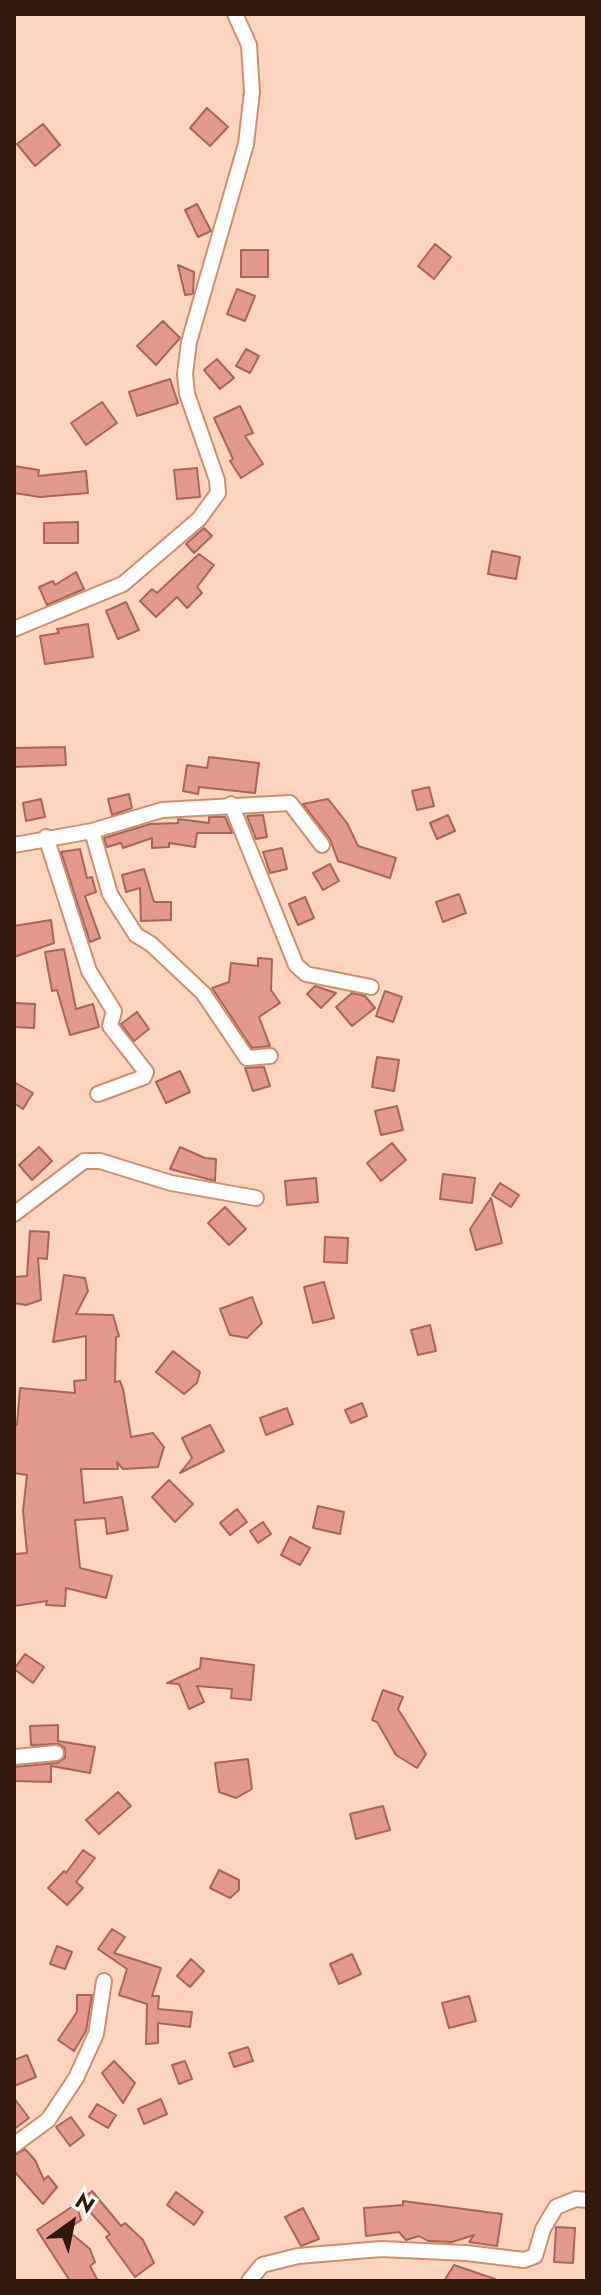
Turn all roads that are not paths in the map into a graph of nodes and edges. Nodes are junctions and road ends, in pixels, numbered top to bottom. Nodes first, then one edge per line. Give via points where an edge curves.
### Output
1 (235, 14) edge
2 (14, 629) edge
3 (231, 804) junction
4 (92, 831) junction
5 (46, 837) junction
6 (14, 845) edge
7 (322, 845) dead end
8 (371, 987) dead end
9 (270, 1056) dead end
10 (98, 1094) dead end
11 (256, 1198) dead end
12 (14, 1214) edge
13 (56, 1753) dead end
14 (14, 1757) edge
15 (104, 1981) dead end
16 (14, 2145) edge
17 (587, 2200) edge
18 (249, 2281) edge

1 - 2 street via 249,45 252,92 246,144 189,342 185,374 218,493 199,519 123,584
3 - 4 street via 162,810
3 - 7 street via 290,803
3 - 8 street via 296,965 306,974
4 - 5 street
4 - 9 street via 110,894 136,935 203,993 247,1058
5 - 6 street
5 - 10 street via 89,971 114,1011 110,1026 146,1072
11 - 12 street via 84,1161
13 - 14 street
15 - 16 street via 96,2034 76,2078 48,2120
17 - 18 street via 556,2207 535,2256 524,2260 381,2249 298,2256 262,2265

